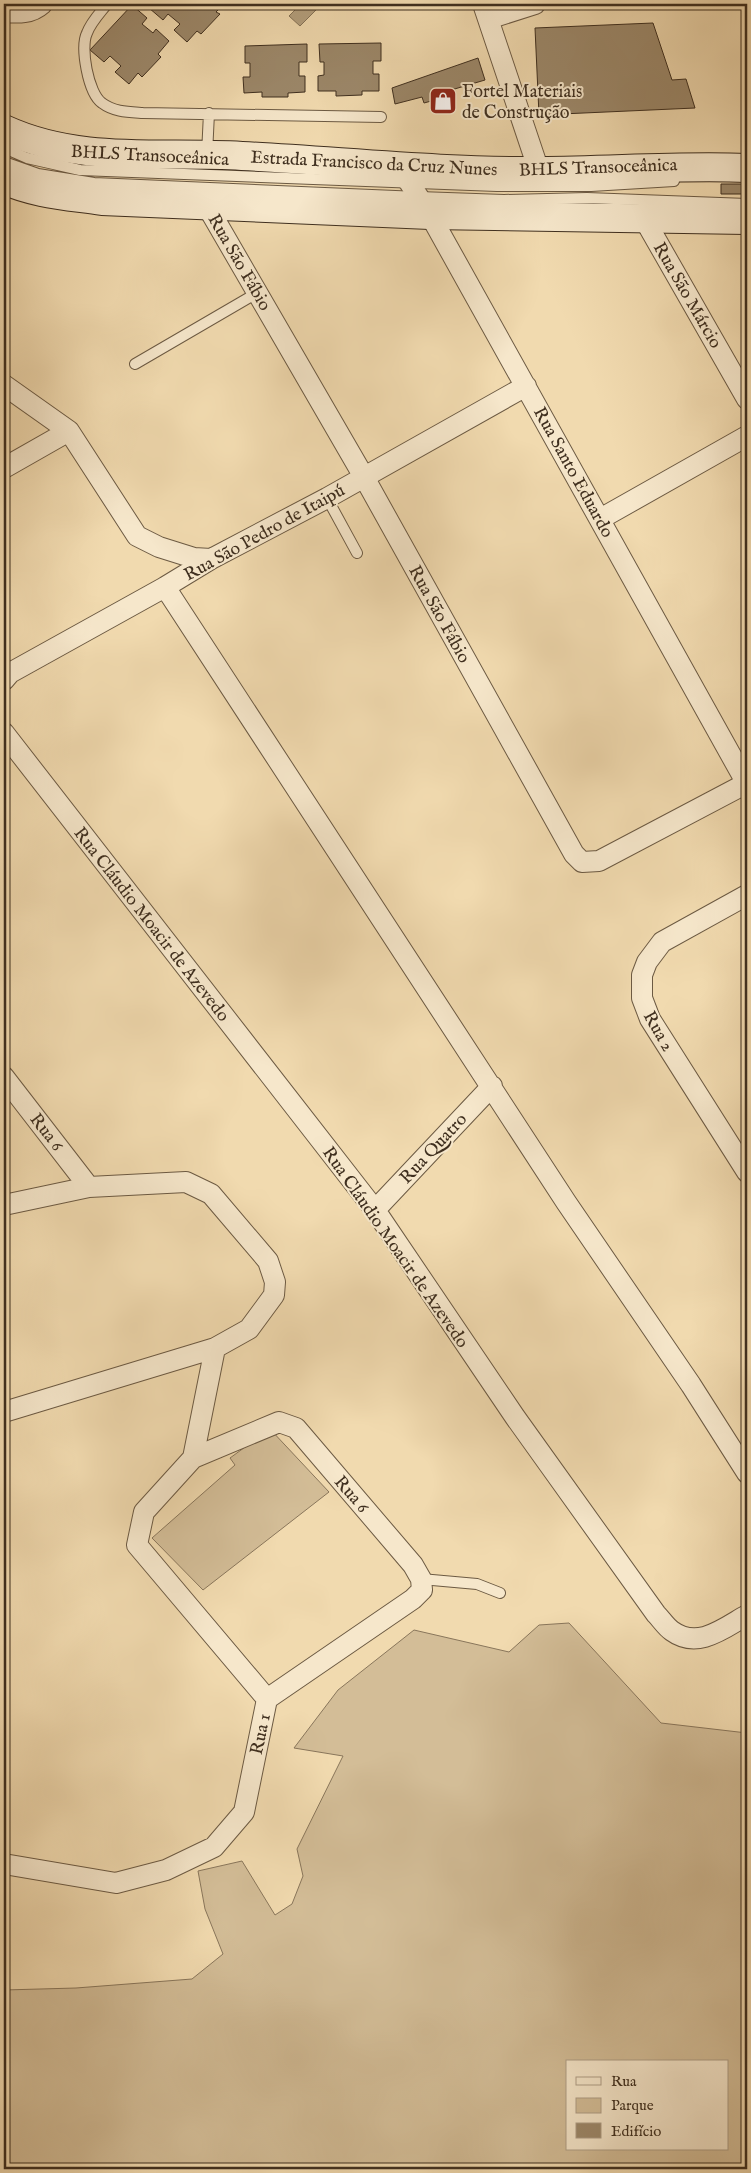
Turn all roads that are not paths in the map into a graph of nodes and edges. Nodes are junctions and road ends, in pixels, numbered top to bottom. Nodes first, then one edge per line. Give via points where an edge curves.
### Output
1 (42, 4) edge
2 (107, 4) edge
3 (535, 4) edge
4 (4, 12) edge
5 (485, 12) edge
6 (209, 113) junction
7 (381, 117) dead end
8 (4, 129) edge
9 (4, 148) edge
10 (208, 155) junction
11 (4, 162) edge
12 (747, 168) edge
13 (539, 171) junction
14 (4, 180) edge
15 (687, 180) dead end
16 (413, 190) junction
17 (747, 204) edge
18 (207, 206) junction
19 (643, 218) junction
20 (747, 220) edge
21 (257, 293) junction
22 (135, 364) dead end
23 (4, 385) edge
24 (526, 386) junction
25 (747, 399) edge
26 (69, 431) junction
27 (747, 436) edge
28 (4, 468) edge
29 (364, 477) junction
30 (327, 498) junction
31 (600, 519) junction
32 (357, 553) dead end
33 (211, 559) junction
34 (165, 587) junction
35 (4, 680) edge
36 (4, 733) edge
37 (747, 784) edge
38 (747, 895) edge
39 (4, 1077) edge
40 (492, 1086) junction
41 (747, 1172) edge
42 (89, 1187) junction
43 (4, 1205) edge
44 (375, 1210) junction
45 (215, 1348) junction
46 (4, 1412) edge
47 (193, 1458) junction
48 (747, 1473) edge
49 (421, 1579) junction
50 (500, 1593) dead end
51 (747, 1614) edge
52 (267, 1699) junction
53 (4, 1864) edge

1 - 4 street via 35,10
2 - 6 lane via 86,34 84,49 92,88 100,102 115,110 143,113
3 - 5 street
5 - 13 street
6 - 7 lane
6 - 10 lane
8 - 10 main road, Estrada Francisco da Cruz Nunes via 27,140 70,150
9 - 16 lane, BHLS Transoceânica via 27,158 80,170
10 - 16 main road, Estrada Francisco da Cruz Nunes
11 - 16 lane, BHLS Transoceânica via 38,174 94,183
12 - 13 main road, Estrada Francisco da Cruz Nunes via 700,166
13 - 16 main road, Estrada Francisco da Cruz Nunes
14 - 18 main road, Estrada Francisco da Cruz Nunes via 51,194 102,201
15 - 16 lane, BHLS Transoceânica
16 - 17 lane, BHLS Transoceânica via 504,200 587,198
16 - 18 main road, Estrada Francisco da Cruz Nunes
16 - 19 main road, Estrada Francisco da Cruz Nunes
16 - 24 street, Rua Santo Eduardo
18 - 21 street, Rua São Fábio
19 - 20 main road, Estrada Francisco da Cruz Nunes
19 - 25 street, Rua São Márcio
21 - 22 lane
21 - 29 street, Rua São Fábio
23 - 26 street
24 - 29 street, Rua São Pedro de Itaipú
24 - 31 street, Rua Santo Eduardo
26 - 28 street
26 - 33 street via 137,536 194,558
27 - 31 street
29 - 30 street, Rua São Pedro de Itaipú
29 - 37 street, Rua São Fábio via 569,846 582,862 599,861
30 - 32 lane
30 - 33 street, Rua São Pedro de Itaipú
31 - 37 street, Rua Santo Eduardo
33 - 34 street, Rua São Pedro de Itaipú
34 - 35 street, Rua São Pedro de Itaipú via 10,673
34 - 40 street
36 - 44 street, Rua Cláudio Moacir de Azevedo
38 - 41 street, Rua 2 via 662,942 642,975 642,998 650,1019
39 - 42 street, Rua 6
40 - 44 street, Rua Quatro
40 - 48 street
42 - 43 street
42 - 45 street via 186,1182 199,1187 211,1194 268,1261 275,1282 274,1295 248,1329
44 - 51 street, Rua Cláudio Moacir de Azevedo via 515,1417 661,1620 684,1637 704,1639
45 - 46 street
45 - 47 street
47 - 49 street, Rua 6 via 278,1422 296,1428 413,1565
47 - 52 street, Rua 1 via 144,1512 137,1545
49 - 50 lane via 477,1584
49 - 52 street via 422,1590 413,1599
52 - 53 street, Rua 1 via 244,1812 214,1847 166,1870 116,1883

